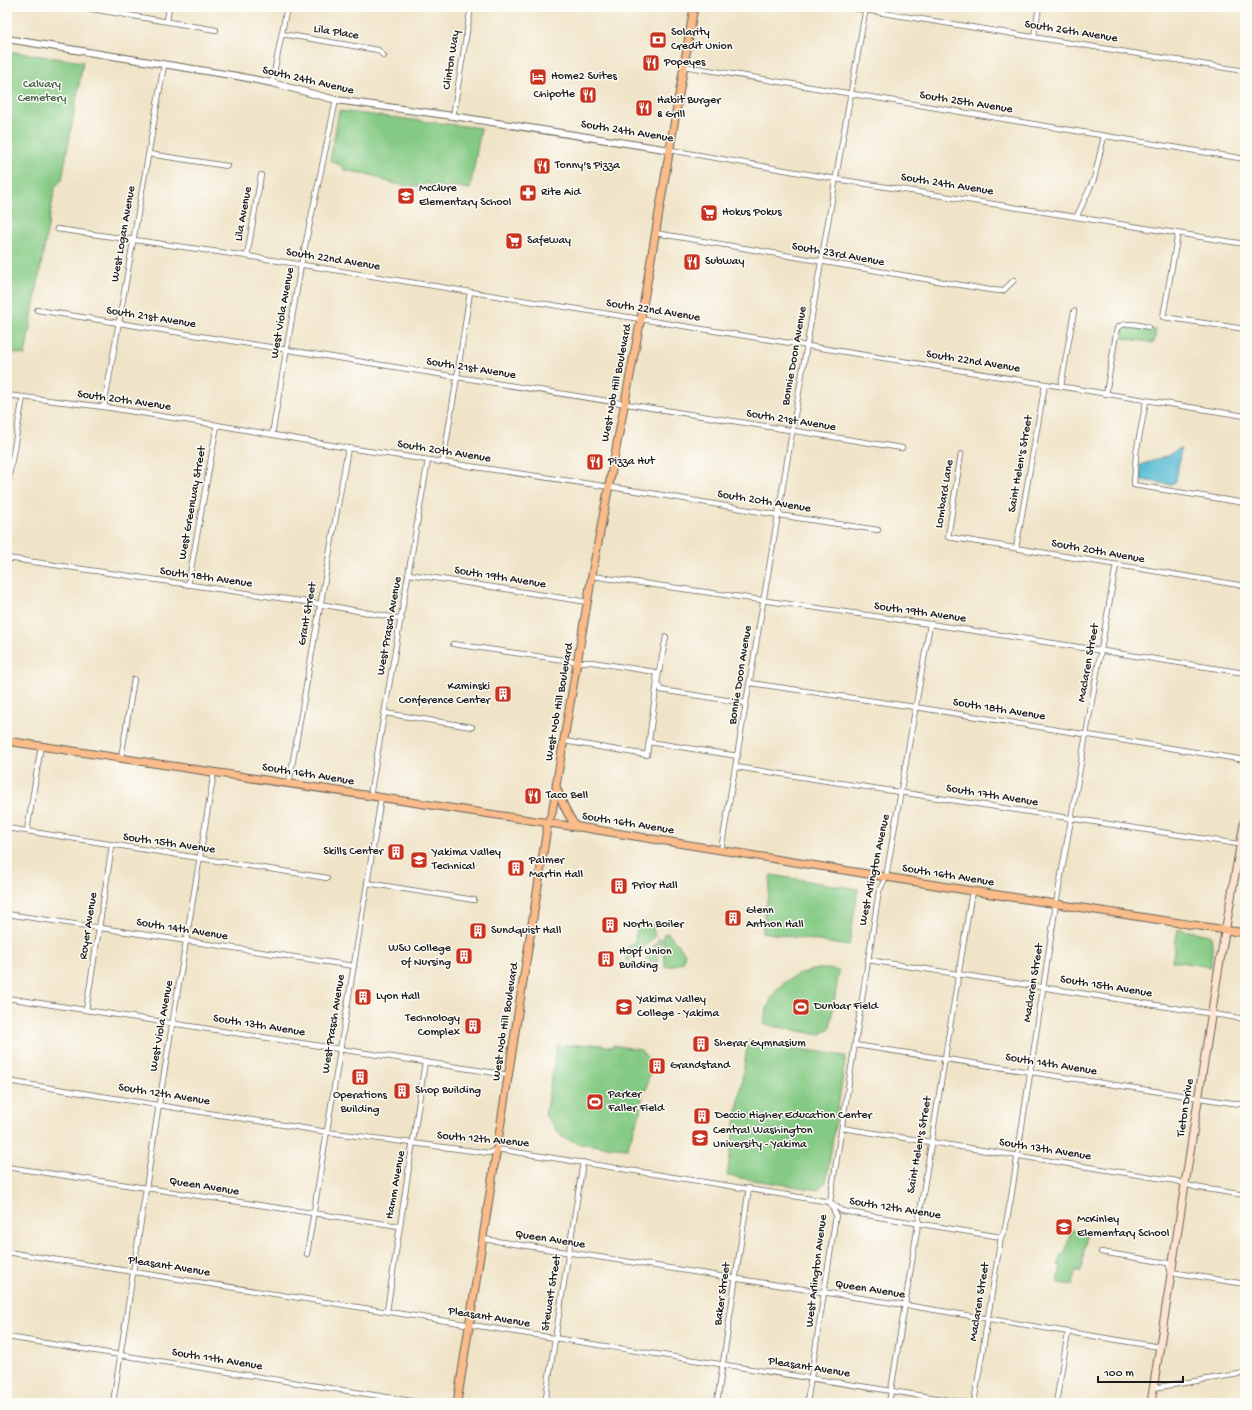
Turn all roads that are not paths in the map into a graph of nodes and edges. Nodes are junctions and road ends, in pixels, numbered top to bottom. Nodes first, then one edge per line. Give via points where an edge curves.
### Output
1 (80, 7) edge
2 (169, 7) edge
3 (287, 7) edge
4 (471, 7) edge
5 (694, 7) edge
6 (846, 7) edge
7 (1039, 7) edge
8 (866, 9) edge
9 (167, 21) junction
10 (216, 30) dead end
11 (282, 34) junction
12 (1034, 36) junction
13 (7, 39) edge
14 (384, 56) dead end
15 (164, 65) junction
16 (684, 66) junction
17 (1245, 71) edge
18 (272, 83) junction
19 (851, 94) junction
20 (336, 100) junction
21 (453, 116) junction
22 (1104, 136) junction
23 (670, 150) junction
24 (149, 154) junction
25 (1245, 159) edge
26 (227, 166) dead end
27 (261, 175) dead end
28 (836, 178) junction
29 (1077, 216) junction
30 (57, 229) dead end
31 (1178, 233) junction
32 (655, 234) junction
33 (134, 240) junction
34 (1245, 244) edge
35 (247, 256) junction
36 (821, 262) junction
37 (301, 265) junction
38 (1014, 280) dead end
39 (470, 292) junction
40 (37, 310) dead end
41 (1074, 311) dead end
42 (641, 318) junction
43 (118, 323) junction
44 (1148, 327) dead end
45 (1245, 329) edge
46 (807, 346) junction
47 (286, 350) junction
48 (457, 377) junction
49 (1045, 384) junction
50 (1061, 386) junction
51 (1106, 394) junction
52 (7, 395) edge
53 (23, 397) junction
54 (1146, 401) junction
55 (625, 404) junction
56 (104, 407) junction
57 (1245, 416) edge
58 (217, 425) junction
59 (792, 431) junction
60 (272, 435) junction
61 (348, 448) junction
62 (902, 448) dead end
63 (961, 454) dead end
64 (428, 460) junction
65 (443, 462) junction
66 (609, 487) junction
67 (7, 488) edge
68 (1245, 503) edge
69 (778, 515) junction
70 (878, 530) dead end
71 (948, 537) joint
72 (1016, 548) junction
73 (7, 558) edge
74 (1116, 565) junction
75 (410, 574) junction
76 (592, 576) junction
77 (188, 585) junction
78 (1245, 586) edge
79 (763, 601) junction
80 (588, 602) junction
81 (320, 604) junction
82 (402, 619) junction
83 (930, 624) junction
84 (666, 637) dead end
85 (453, 644) dead end
86 (1102, 651) junction
87 (578, 662) junction
88 (1245, 673) edge
89 (134, 679) dead end
90 (657, 682) junction
91 (750, 683) junction
92 (746, 703) junction
93 (915, 707) junction
94 (385, 712) junction
95 (472, 727) dead end
96 (1086, 734) junction
97 (7, 741) edge
98 (564, 741) junction
99 (649, 742) junction
100 (41, 746) junction
101 (738, 756) junction
102 (120, 758) junction
103 (1245, 760) edge
104 (736, 766) junction
105 (214, 772) junction
106 (289, 783) junction
107 (556, 787) junction
108 (901, 792) junction
109 (370, 796) junction
110 (381, 798) junction
111 (1245, 818) edge
112 (1072, 819) junction
113 (548, 822) junction
114 (577, 827) junction
115 (7, 828) edge
116 (27, 832) junction
117 (1243, 845) edge
118 (112, 846) junction
119 (721, 850) junction
120 (200, 859) junction
121 (886, 877) junction
122 (328, 878) dead end
123 (367, 883) junction
124 (972, 891) junction
125 (474, 900) dead end
126 (1056, 904) junction
127 (7, 914) edge
128 (99, 928) junction
129 (1226, 930) junction
130 (1245, 933) edge
131 (186, 941) junction
132 (868, 960) junction
133 (354, 966) junction
134 (958, 974) junction
135 (1043, 987) junction
136 (7, 998) edge
137 (86, 1010) junction
138 (1212, 1013) junction
139 (1245, 1019) edge
140 (173, 1023) junction
141 (855, 1045) junction
142 (341, 1048) junction
143 (945, 1058) junction
144 (425, 1062) junction
145 (1030, 1072) junction
146 (509, 1074) junction
147 (7, 1081) edge
148 (1198, 1098) junction
149 (159, 1104) junction
150 (1245, 1105) edge
151 (842, 1128) junction
152 (327, 1132) junction
153 (931, 1142) junction
154 (413, 1144) junction
155 (497, 1149) junction
156 (1017, 1156) junction
157 (583, 1162) junction
158 (7, 1167) edge
159 (1185, 1184) junction
160 (146, 1188) junction
161 (749, 1188) junction
162 (1245, 1195) edge
163 (830, 1202) junction
164 (313, 1214) junction
165 (918, 1223) junction
166 (399, 1226) junction
167 (1001, 1237) junction
168 (483, 1239) junction
169 (7, 1252) edge
170 (1101, 1252) dead end
171 (568, 1253) junction
172 (307, 1254) dead end
173 (133, 1272) junction
174 (1171, 1272) junction
175 (736, 1279) junction
176 (1245, 1284) edge
177 (825, 1293) junction
178 (905, 1305) junction
179 (387, 1311) junction
180 (988, 1319) junction
181 (470, 1325) junction
182 (1068, 1333) junction
183 (7, 1338) edge
184 (555, 1339) junction
185 (1160, 1347) junction
186 (120, 1355) junction
187 (723, 1364) junction
188 (1245, 1373) edge
189 (811, 1379) junction
190 (1153, 1388) junction
191 (891, 1391) junction
192 (113, 1403) edge
193 (424, 1403) edge
194 (457, 1403) edge
195 (544, 1403) edge
196 (717, 1403) edge
197 (807, 1403) edge
198 (889, 1403) edge
199 (968, 1403) edge
200 (974, 1403) edge
201 (1056, 1403) edge
202 (1151, 1403) edge

1 - 9 street
2 - 9 street
3 - 11 street
4 - 21 street, Clinton Way
5 - 16 main road, West Nob Hill Boulevard
6 - 8 street, South 26th Avenue
7 - 12 street
8 - 12 street, South 26th Avenue
8 - 19 street, Bonnie Doon Avenue
9 - 10 street
11 - 14 street, Lila Place via 378,50
11 - 18 street
12 - 17 street, South 26th Avenue
13 - 15 street, South 24th Avenue
15 - 18 street, South 24th Avenue
15 - 24 street, West Logan Avenue
16 - 19 street, South 25th Avenue
16 - 23 main road, West Nob Hill Boulevard
18 - 20 street, South 24th Avenue
19 - 22 street, South 25th Avenue
19 - 28 street, Bonnie Doon Avenue
20 - 21 street, South 24th Avenue
20 - 37 street, West Viola Avenue
21 - 23 street, South 24th Avenue
22 - 25 street, South 25th Avenue
22 - 29 street via 1094,180
23 - 28 street, South 24th Avenue
23 - 32 main road, West Nob Hill Boulevard
24 - 26 street
24 - 33 street, West Logan Avenue
27 - 35 street, Lila Avenue
28 - 29 street, South 24th Avenue
28 - 36 street, Bonnie Doon Avenue
29 - 31 street, South 24th Avenue
30 - 33 street, South 22nd Avenue
31 - 34 street, South 24th Avenue
31 - 45 street via 1163,317
32 - 36 street, South 23rd Avenue
32 - 42 main road, West Nob Hill Boulevard
33 - 35 street, South 22nd Avenue
33 - 43 street, West Logan Avenue
35 - 37 street, South 22nd Avenue
36 - 38 street, South 23rd Avenue via 990,290 1003,290
36 - 46 street, Bonnie Doon Avenue
37 - 39 street, South 22nd Avenue
37 - 47 street, West Viola Avenue
39 - 42 street, South 22nd Avenue
39 - 48 street
40 - 43 street, South 21st Avenue
41 - 50 street
42 - 46 street, South 22nd Avenue
42 - 55 main road, West Nob Hill Boulevard
43 - 47 street, South 21st Avenue
43 - 56 street, West Logan Avenue
44 - 51 street via 1127,324 1117,328
46 - 49 street, South 22nd Avenue
46 - 59 street, Bonnie Doon Avenue
47 - 48 street, South 21st Avenue
47 - 60 street, West Viola Avenue
48 - 55 street, South 21st Avenue
48 - 65 street
49 - 50 street, South 22nd Avenue
49 - 72 street, Saint Helen's Street
50 - 51 street, South 22nd Avenue
51 - 54 street, South 22nd Avenue
52 - 53 street, South 20th Avenue
53 - 56 street, South 20th Avenue
53 - 67 street
54 - 57 street, South 22nd Avenue
54 - 68 street via 1136,454 1134,485
55 - 59 street, South 21st Avenue
55 - 66 main road, West Nob Hill Boulevard
56 - 58 street, South 20th Avenue
58 - 60 street, South 20th Avenue
58 - 77 street, West Greenway Street
59 - 62 street, South 21st Avenue
59 - 69 street, Bonnie Doon Avenue
60 - 61 street, South 20th Avenue
61 - 64 street, South 20th Avenue
61 - 81 street, Grant Street
63 - 71 street, Lombard Lane
64 - 65 street, South 20th Avenue
64 - 75 street, West Prasch Avenue
65 - 66 street, South 20th Avenue
66 - 69 street, South 20th Avenue
66 - 76 main road, West Nob Hill Boulevard
69 - 70 street, South 20th Avenue
69 - 79 street, Bonnie Doon Avenue
71 - 72 street, South 20th Avenue
72 - 74 street, South 20th Avenue
73 - 77 street, South 18th Avenue
74 - 78 street, South 20th Avenue
74 - 86 street, Maclaren Street
75 - 80 street, South 19th Avenue
75 - 82 street, West Prasch Avenue
76 - 79 street, South 19th Avenue
76 - 80 main road, West Nob Hill Boulevard
77 - 81 street, South 18th Avenue
79 - 83 street, South 19th Avenue
79 - 91 street, Bonnie Doon Avenue
80 - 87 main road, West Nob Hill Boulevard
81 - 82 street, South 18th Avenue
81 - 106 street, Grant Street
82 - 94 street, West Prasch Avenue
83 - 86 street, South 19th Avenue
83 - 93 street, West Arlington Avenue
84 - 90 street
85 - 87 street
86 - 88 street, South 19th Avenue
86 - 96 street, Maclaren Street
87 - 90 street via 656,672
87 - 98 main road, West Nob Hill Boulevard
89 - 102 street
90 - 92 street via 661,690
90 - 99 street
91 - 92 street, Bonnie Doon Avenue
91 - 93 street, South 18th Avenue
92 - 101 street, Bonnie Doon Avenue
93 - 96 street, South 18th Avenue
93 - 108 street, West Arlington Avenue
94 - 95 street
94 - 109 street, West Prasch Avenue
96 - 103 street, South 18th Avenue
96 - 112 street, Maclaren Street
97 - 100 main road, South 16th Avenue
98 - 99 street via 647,755
98 - 107 main road, West Nob Hill Boulevard
99 - 101 street
100 - 102 main road, South 16th Avenue
100 - 116 street
101 - 104 street, Bonnie Doon Avenue
102 - 105 main road, South 16th Avenue
104 - 108 street, South 17th Avenue
104 - 119 street, Bonnie Doon Avenue
105 - 106 main road, South 16th Avenue
105 - 120 street, West Viola Avenue
106 - 109 main road, South 16th Avenue
107 - 113 main road, West Nob Hill Boulevard
107 - 114 main road via 568,816
108 - 112 street, South 17th Avenue
108 - 121 street, West Arlington Avenue
109 - 110 main road, South 16th Avenue
110 - 113 main road, South 16th Avenue
110 - 123 street, West Prasch Avenue
111 - 117 main road, Tieton Drive
112 - 117 street, South 17th Avenue
112 - 126 street, Maclaren Street
113 - 114 main road, South 16th Avenue
113 - 146 main road, West Nob Hill Boulevard
114 - 119 main road, South 16th Avenue
115 - 116 street, South 15th Avenue
116 - 118 street, South 15th Avenue
117 - 129 main road, Tieton Drive
118 - 120 street, South 15th Avenue
118 - 128 street, Royer Avenue
119 - 121 main road, South 16th Avenue
120 - 122 street, South 15th Avenue
120 - 131 street, West Viola Avenue
121 - 124 main road, South 16th Avenue
121 - 132 street, West Arlington Avenue via 879,891
123 - 125 street
123 - 133 street, West Prasch Avenue
124 - 126 main road, South 16th Avenue
124 - 134 street, Saint Helen's Street
126 - 129 main road, South 16th Avenue
126 - 135 street, Maclaren Street
127 - 128 street, South 14th Avenue
128 - 131 street, South 14th Avenue
128 - 137 street, Royer Avenue
129 - 130 main road, South 16th Avenue
129 - 138 main road, Tieton Drive
131 - 133 street, South 14th Avenue
131 - 140 street, West Viola Avenue
132 - 134 street, South 15th Avenue
132 - 141 street, West Arlington Avenue
133 - 142 street, West Prasch Avenue
134 - 135 street, South 15th Avenue
134 - 143 street, Saint Helen's Street
135 - 138 street, South 15th Avenue
135 - 145 street, Maclaren Street
136 - 137 street, South 13th Avenue
137 - 140 street, South 13th Avenue
138 - 139 street, South 15th Avenue
138 - 148 main road, Tieton Drive
140 - 142 street, South 13th Avenue
140 - 149 street, West Viola Avenue
141 - 143 street, South 14th Avenue
141 - 151 street, West Arlington Avenue
142 - 144 street, South 13th Avenue
142 - 152 street, West Prasch Avenue
143 - 145 street, South 14th Avenue
143 - 153 street, Saint Helen's Street
144 - 146 street, South 13th Avenue
144 - 154 street, Hamm Avenue
145 - 148 street, South 14th Avenue
145 - 156 street, Maclaren Street
146 - 155 main road, West Nob Hill Boulevard
147 - 149 street, South 12th Avenue
148 - 150 street, South 14th Avenue
148 - 159 main road, Tieton Drive
149 - 152 street, South 12th Avenue
149 - 160 street, West Viola Avenue
151 - 153 street, South 13th Avenue
151 - 163 street, West Arlington Avenue
152 - 154 street, South 12th Avenue
152 - 164 street, West Prasch Avenue
153 - 156 street, South 13th Avenue
153 - 165 street, Saint Helen's Street
154 - 155 street, South 12th Avenue via 489,1153
154 - 166 street, Hamm Avenue
155 - 157 street, South 12th Avenue
155 - 168 main road, West Nob Hill Boulevard
156 - 159 street, South 13th Avenue via 1177,1180
156 - 167 street, Maclaren Street via 1005,1229
157 - 161 street, South 12th Avenue
157 - 171 street, Stewart Street
158 - 160 street, Queen Avenue
159 - 162 street, South 13th Avenue
159 - 174 main road, Tieton Drive
160 - 164 street, Queen Avenue
160 - 173 street, West Viola Avenue
161 - 163 street, South 12th Avenue
161 - 175 street, Baker Street
163 - 165 street, South 12th Avenue via 842,1211
163 - 177 street, West Arlington Avenue via 836,1215
164 - 166 street, Queen Avenue
164 - 172 street, West Prasch Avenue
165 - 167 street, South 12th Avenue
165 - 178 street, Saint Helen's Street
166 - 179 street, Hamm Avenue
167 - 180 street, Maclaren Street
168 - 171 street, Queen Avenue
168 - 181 main road, West Nob Hill Boulevard
169 - 173 street, Pleasant Avenue
170 - 174 street via 1168,1263
171 - 175 street, Queen Avenue
171 - 184 street, Stewart Street
173 - 179 street, Pleasant Avenue
173 - 186 street, West Viola Avenue
174 - 176 street
174 - 185 main road, Tieton Drive
175 - 177 street, Queen Avenue
175 - 187 street, Baker Street
177 - 178 street, Queen Avenue
177 - 189 street, West Arlington Avenue
178 - 180 street, Queen Avenue
178 - 191 street, Saint Helen's Street
179 - 181 street, Pleasant Avenue
180 - 182 street, Queen Avenue
180 - 200 street, Maclaren Street
181 - 184 street, Pleasant Avenue
181 - 194 main road, West Nob Hill Boulevard
182 - 185 street, Queen Avenue
182 - 201 street
183 - 186 street, South 11th Avenue
184 - 187 street, Pleasant Avenue
184 - 195 street, Stewart Street
185 - 190 main road, Tieton Drive
186 - 192 street, West Viola Avenue
186 - 193 street, South 11th Avenue
187 - 189 street, Pleasant Avenue
187 - 196 street, Baker Street
188 - 190 street
189 - 191 street, Pleasant Avenue
189 - 197 street, West Arlington Avenue
190 - 202 main road, Tieton Drive
191 - 198 street, Saint Helen's Street
191 - 199 street, Pleasant Avenue

